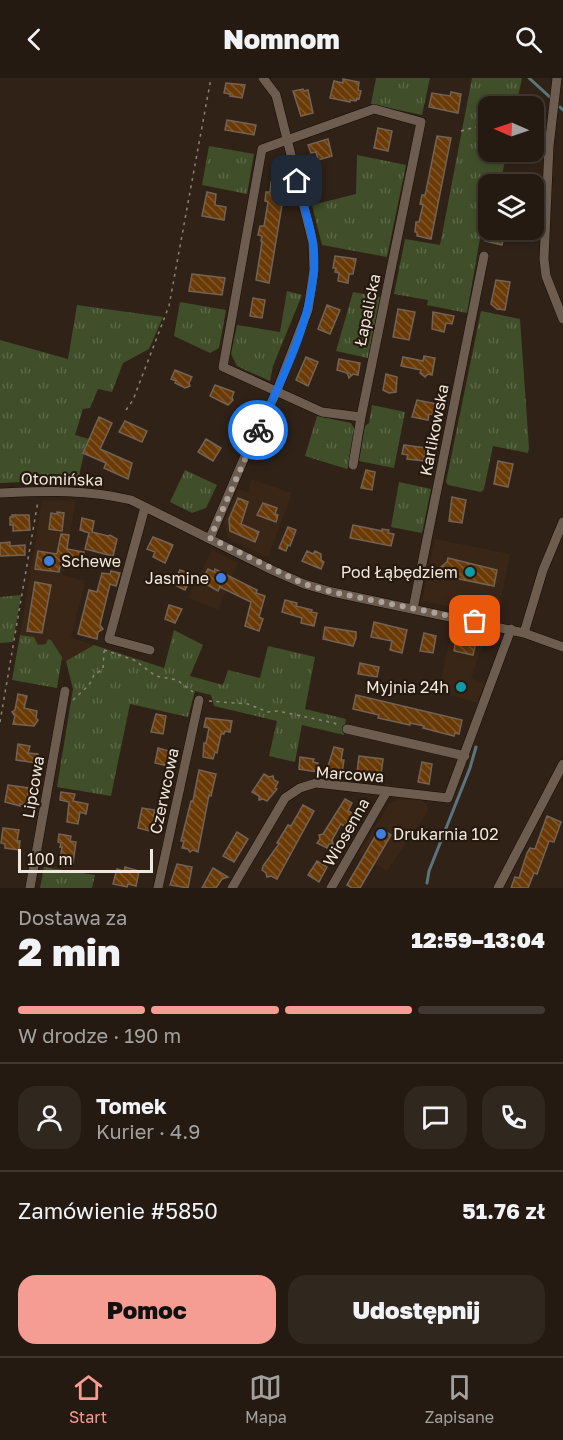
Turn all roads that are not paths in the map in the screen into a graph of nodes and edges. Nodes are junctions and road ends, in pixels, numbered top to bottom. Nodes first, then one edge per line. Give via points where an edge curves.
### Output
1 (263, 78) edge
2 (557, 78) edge
3 (286, 140) junction
4 (484, 256) dead end
5 (563, 320) edge
6 (276, 393) junction
7 (361, 417) junction
8 (353, 465) dead end
9 (0, 493) edge
10 (145, 507) junction
11 (563, 522) edge
12 (210, 538) junction
13 (413, 609) junction
14 (511, 629) junction
15 (525, 633) junction
16 (563, 647) edge
17 (150, 650) dead end
18 (65, 692) dead end
19 (200, 700) road end
20 (347, 729) road end
21 (465, 756) junction
22 (563, 764) edge
23 (387, 791) junction
24 (30, 888) edge
25 (158, 888) edge
26 (232, 888) edge
27 (331, 888) edge
28 (498, 888) edge

1 - 3 street via 276,95
2 - 5 street via 549,146 544,259 546,276
3 - 6 street via 313,243 314,270 308,310
3 - 6 street via 262,149 223,367
3 - 7 street, Łapalicka via 374,109 421,122
4 - 13 street, Karlikowska
6 - 7 street via 322,412
6 - 12 street
7 - 8 street, Łapalicka
9 - 10 street, Otomińska via 82,491 131,500
10 - 12 street, Otomińska
10 - 17 street via 109,639
11 - 15 street via 543,570
12 - 13 street, Otomińska via 304,584
13 - 14 street, Otomińska
14 - 15 street, Otomińska
14 - 21 street
15 - 16 street, Otomińska
18 - 24 street, Lipcowa
19 - 25 street, Czerwcowa
20 - 21 street
21 - 23 street, Marcowa via 448,798
22 - 28 street
23 - 26 street, Marcowa via 316,783 300,788 285,798
23 - 27 street, Wiosenna

